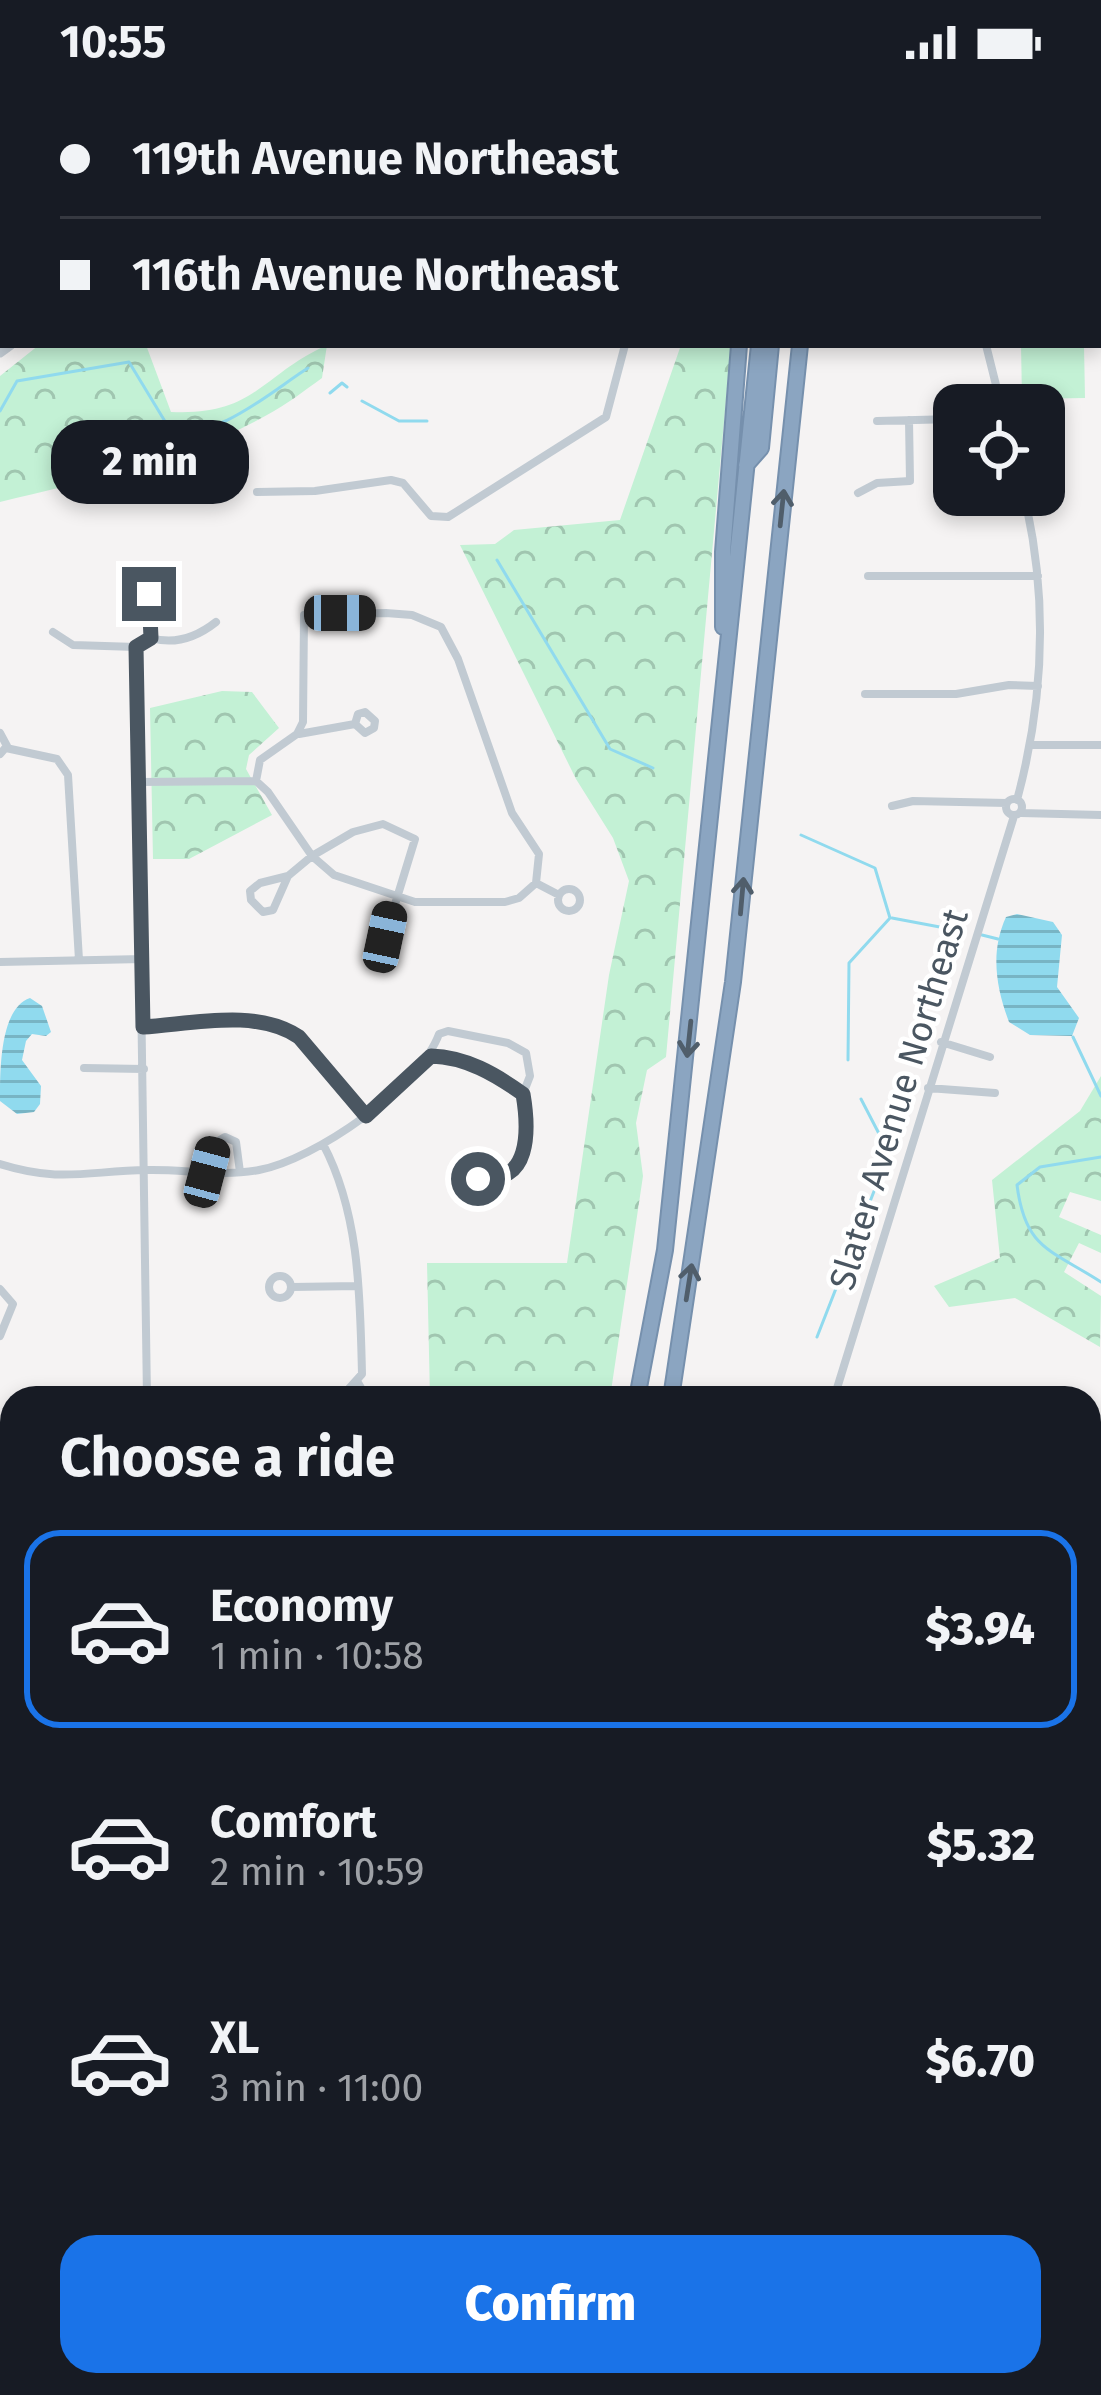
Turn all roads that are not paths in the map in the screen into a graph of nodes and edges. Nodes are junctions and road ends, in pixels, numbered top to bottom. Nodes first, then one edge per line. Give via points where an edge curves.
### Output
1 (624, 348) edge
2 (739, 348) edge
3 (759, 348) edge
4 (771, 348) edge
5 (800, 348) edge
6 (987, 348) edge
7 (996, 384) edge
8 (933, 419) edge
9 (909, 420) junction
10 (877, 421) dead end
11 (746, 465) junction
12 (257, 492) dead end
13 (858, 493) dead end
14 (1028, 516) edge
15 (868, 576) dead end
16 (1038, 576) junction
17 (149, 594) dead end
18 (216, 622) dead end
19 (53, 632) dead end
20 (151, 638) junction
21 (136, 647) junction
22 (1038, 686) junction
23 (865, 694) dead end
24 (723, 714) junction
25 (355, 724) dead end
26 (0, 733) edge
27 (297, 734) junction
28 (1030, 745) junction
29 (1101, 746) edge
30 (3, 751) edge
31 (256, 781) junction
32 (139, 782) junction
33 (1012, 801) junction
34 (892, 806) dead end
35 (1017, 814) junction
36 (1101, 815) edge
37 (312, 856) junction
38 (288, 876) junction
39 (536, 883) junction
40 (559, 895) dead end
41 (395, 896) junction
42 (385, 937) dead end
43 (143, 959) junction
44 (79, 960) junction
45 (0, 962) edge
46 (143, 1027) junction
47 (941, 1042) junction
48 (431, 1056) junction
49 (990, 1057) dead end
50 (84, 1068) dead end
51 (144, 1069) junction
52 (928, 1088) junction
53 (995, 1093) dead end
54 (523, 1094) junction
55 (366, 1116) junction
56 (323, 1144) junction
57 (0, 1164) edge
58 (146, 1170) junction
59 (207, 1172) junction
60 (240, 1172) junction
61 (479, 1175) dead end
62 (358, 1286) junction
63 (292, 1287) dead end
64 (0, 1289) edge
65 (0, 1336) edge
66 (147, 1386) edge
67 (351, 1386) edge
68 (639, 1386) edge
69 (673, 1386) edge
70 (838, 1386) edge
71 (1101, 2230) edge
72 (1101, 2241) edge

1 - 12 street via 606,417 448,517 430,516 391,480
2 - 24 highway via 723,552
3 - 11 highway
4 - 11 highway via 761,448
69 -> 5 highway via 734,982
6 - 7 street
8 - 9 street
9 - 10 street
9 - 13 street via 910,481
11 - 24 highway
14 - 16 street
15 - 16 street
16 - 22 street
17 - 20 street
18 - 20 street via 181,640
19 - 21 street via 73,646
20 - 21 street
21 - 32 street
22 - 23 street
22 - 28 street
24 -> 68 highway via 665,1250
25 - 27 street
26 - 30 street
27 - 31 street via 260,760
27 - 39 street via 304,615 432,621 458,658 512,813 539,854
28 - 29 street
28 - 33 street
30 - 44 street via 57,759 68,775
31 - 32 street
31 - 37 street
32 - 43 street
33 - 34 street
33 - 35 street
35 - 36 street
35 - 47 street, Slater Avenue Northeast
37 - 38 street
37 - 41 street via 334,875
37 - 41 street via 382,824 415,839
38 - 38 street via 255,886 251,900 273,910
39 - 40 street
39 - 41 street via 505,902
41 - 42 street
43 - 44 street
43 - 46 street
44 - 45 street
46 - 51 street
46 - 55 street via 274,1024 299,1037
47 - 49 street
47 - 52 street, Slater Avenue Northeast
48 - 54 street via 454,1056
48 - 54 street via 448,1031 508,1042 526,1053
48 - 55 street
50 - 51 street
51 - 58 street
52 - 53 street
52 - 70 street, Slater Avenue Northeast
54 - 61 street via 522,1161 505,1176
55 - 56 street
56 - 60 street
56 - 62 street via 346,1196
57 - 58 street via 57,1178
58 - 59 street
58 - 66 street
59 - 60 street
59 - 60 street via 215,1143 225,1137 236,1142
62 - 63 street
62 - 67 street via 362,1374
64 - 65 street via 10,1296 11,1315
71 - 72 street

